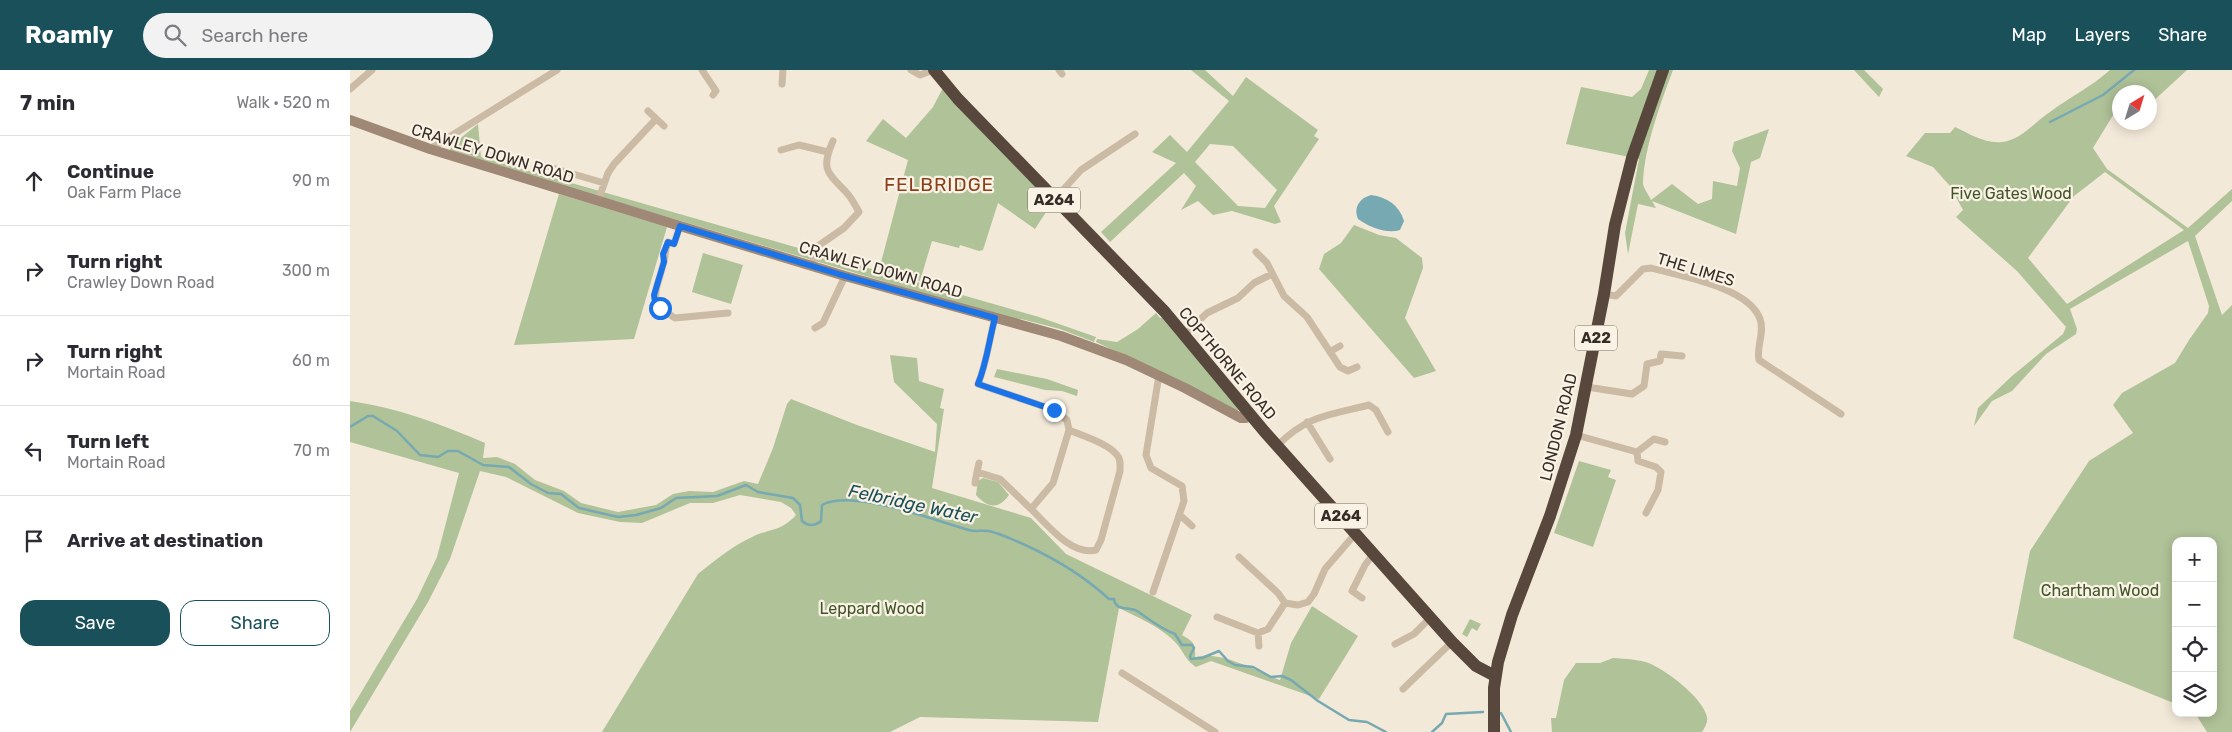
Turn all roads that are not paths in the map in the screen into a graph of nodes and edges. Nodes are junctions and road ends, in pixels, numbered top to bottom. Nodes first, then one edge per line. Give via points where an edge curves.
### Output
1 (372, 70) edge
2 (557, 70) edge
3 (702, 70) edge
4 (783, 70) edge
5 (911, 70) edge
6 (1663, 70) edge
7 (937, 71) edge
8 (782, 84) dead end
9 (350, 89) edge
10 (713, 95) dead end
11 (648, 111) dead end
12 (656, 119) junction
13 (350, 120) edge
14 (664, 126) dead end
15 (1135, 134) dead end
16 (833, 141) dead end
17 (430, 149) junction
18 (781, 150) dead end
19 (828, 152) junction
20 (546, 166) dead end
21 (604, 183) junction
22 (1054, 200) junction
23 (598, 201) junction
24 (680, 226) junction
25 (1256, 252) dead end
26 (812, 265) junction
27 (1272, 274) junction
28 (845, 276) junction
29 (1604, 294) junction
30 (728, 314) dead end
31 (995, 318) junction
32 (815, 328) dead end
33 (1184, 335) junction
34 (1340, 346) dead end
35 (1331, 351) junction
36 (1682, 356) dead end
37 (1357, 367) dead end
38 (1159, 375) junction
39 (1587, 387) junction
40 (1841, 414) dead end
41 (1251, 415) junction
42 (1307, 422) junction
43 (1069, 430) junction
44 (1388, 432) dead end
45 (1576, 435) junction
46 (1665, 442) dead end
47 (1278, 446) junction
48 (1637, 452) junction
49 (1330, 458) dead end
50 (979, 463) dead end
51 (977, 472) junction
52 (975, 484) dead end
53 (1031, 509) junction
54 (1646, 513) dead end
55 (1180, 515) junction
56 (1192, 526) dead end
57 (1356, 533) junction
58 (1374, 554) junction
59 (1239, 558) dead end
60 (1154, 592) dead end
61 (1362, 598) dead end
62 (1285, 603) junction
63 (1217, 617) dead end
64 (1431, 617) junction
65 (1258, 633) junction
66 (1452, 642) junction
67 (1395, 644) dead end
68 (1259, 646) dead end
69 (1122, 673) dead end
70 (1495, 676) junction
71 (1404, 689) dead end
72 (1215, 732) edge
73 (1494, 732) edge

1 - 9 street
2 - 17 street
3 - 10 street via 716,91
4 - 8 street
5 - 7 street via 920,75
6 - 29 highway, LONDON ROAD / A22 via 1632,158 1614,225
7 - 22 highway, COPTHORNE ROAD / A264 via 958,100
11 - 12 street
12 - 14 street
12 - 21 street via 614,164
13 - 17 street, CRAWLEY DOWN ROAD
15 - 22 street via 1081,170
16 - 19 street
17 - 23 street, CRAWLEY DOWN ROAD
18 - 19 street via 799,145
19 - 26 street via 826,167 831,179 847,193 859,212 844,228 818,246
20 - 21 street
21 - 23 street
22 - 33 highway, COPTHORNE ROAD / A264
23 - 24 street, CRAWLEY DOWN ROAD
24 - 26 street, CRAWLEY DOWN ROAD
24 - 30 street via 678,245 668,242 663,254 655,303 675,318
25 - 27 street
26 - 28 street, CRAWLEY DOWN ROAD
27 - 33 street via 1254,283 1238,298 1207,313
27 - 35 street via 1284,296 1307,317
28 - 31 street, CRAWLEY DOWN ROAD
28 - 32 street via 823,323
29 - 39 highway, LONDON ROAD / A22
29 - 40 street, THE LIMES via 1616,296 1643,269 1651,268 1715,286 1745,299 1755,307 1763,331 1759,360
31 - 38 street, CRAWLEY DOWN ROAD via 1061,336
31 - 43 street via 986,365 978,384 1054,410 1067,420
33 - 41 highway, COPTHORNE ROAD / A264
34 - 35 street
35 - 37 street via 1343,370
36 - 39 street via 1661,354 1660,361 1647,364 1644,386 1632,394
38 - 41 street, CRAWLEY DOWN ROAD via 1241,418
38 - 55 street via 1146,455 1151,468 1182,486 1184,501
39 - 45 highway, LONDON ROAD / A22
41 - 47 highway, COPTHORNE ROAD / A264
42 - 44 street via 1334,412 1369,405 1376,410
42 - 47 street via 1293,430
42 - 49 street
43 - 53 street via 1053,483
43 - 53 street via 1106,447 1120,460 1120,471 1096,550 1088,552 1064,540
45 - 48 street
45 - 70 highway, LONDON ROAD / A22 via 1508,628
46 - 48 street via 1654,439
47 - 57 highway, COPTHORNE ROAD / A264
48 - 54 street via 1638,461 1661,472 1658,490
50 - 51 street
51 - 52 street
51 - 53 street via 1000,479
55 - 56 street
55 - 60 street
57 - 58 highway, COPTHORNE ROAD / A264
57 - 62 street via 1325,569 1308,602 1298,605
58 - 61 street via 1364,564 1352,591
58 - 64 highway, COPTHORNE ROAD / A264
59 - 62 street
62 - 65 street via 1268,628
63 - 65 street
64 - 66 highway, COPTHORNE ROAD / A264
64 - 67 street via 1414,634
65 - 68 street
66 - 70 highway, COPTHORNE ROAD / A264 via 1476,666
66 - 71 street
69 - 72 street
70 - 73 highway, LONDON ROAD / A22

